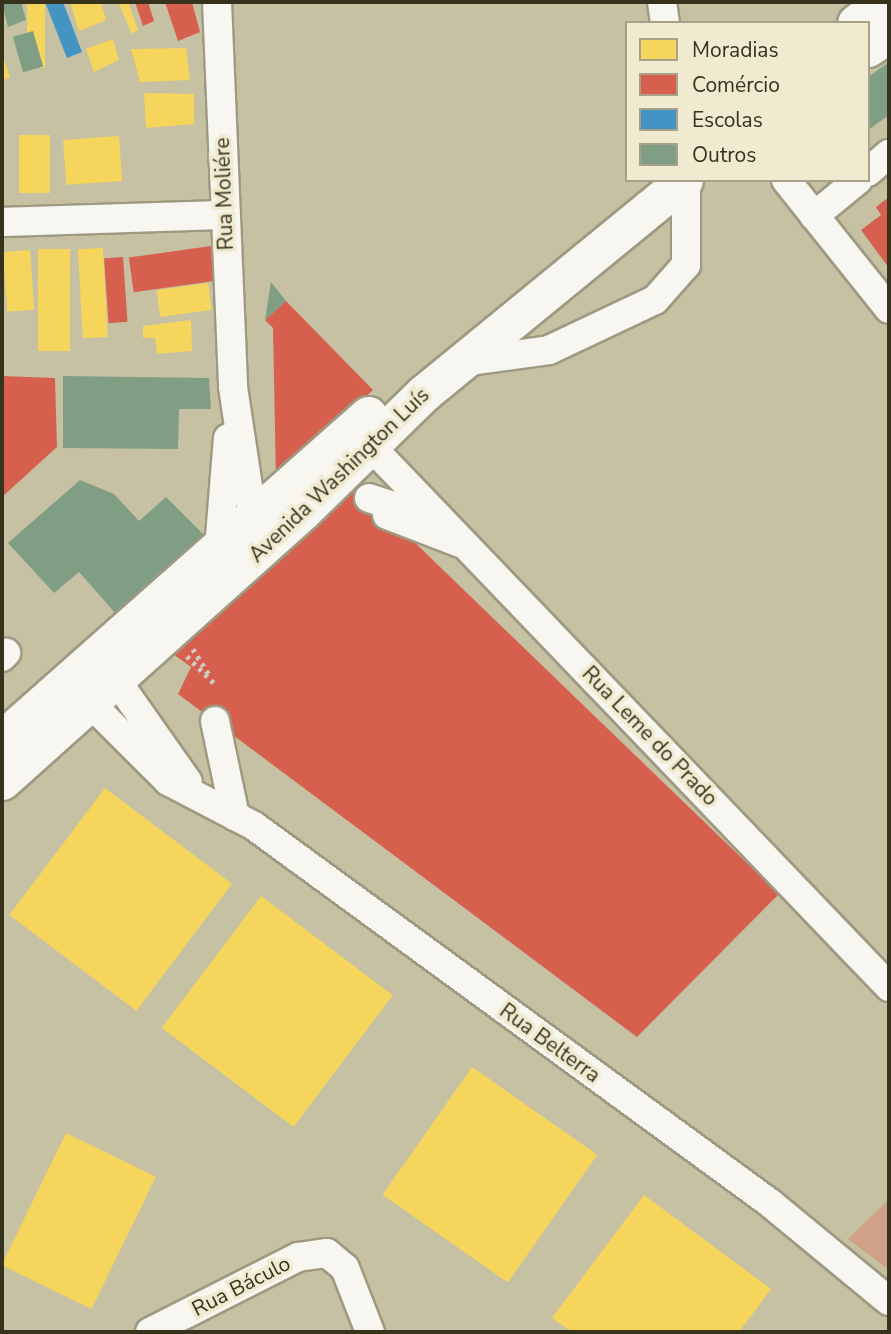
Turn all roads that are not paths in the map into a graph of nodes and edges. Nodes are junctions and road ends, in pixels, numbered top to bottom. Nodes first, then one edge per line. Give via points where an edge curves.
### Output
1 (217, 2) edge
2 (662, 2) edge
3 (884, 2) edge
4 (665, 21) edge
5 (859, 21) edge
6 (889, 34) edge
7 (870, 47) edge
8 (889, 154) edge
9 (870, 170) edge
10 (646, 182) edge
11 (683, 182) edge
12 (685, 182) edge
13 (788, 182) edge
14 (856, 182) edge
15 (224, 215) junction
16 (814, 216) junction
17 (2, 222) edge
18 (889, 309) edge
19 (463, 362) junction
20 (233, 387) junction
21 (361, 436) junction
22 (332, 483) junction
23 (410, 487) junction
24 (253, 519) junction
25 (447, 524) junction
26 (468, 546) junction
27 (219, 550) junction
28 (117, 681) junction
29 (80, 694) junction
30 (224, 728) dead end
31 (2, 739) edge
32 (2, 781) edge
33 (200, 798) junction
34 (244, 821) junction
35 (889, 987) edge
36 (889, 1301) edge
37 (150, 1332) edge
38 (370, 1332) edge

1 - 15 street, Rua Moliére
2 - 4 street
3 - 5 main road
6 - 7 main road
8 - 9 street
10 - 21 main road, Avenida Washington Luís
11 - 19 main road, Avenida Washington Luís
12 - 19 street via 686,265 655,300 549,350
13 - 16 street
14 - 16 street
15 - 17 street
15 - 20 street, Rua Moliére
16 - 18 street
19 - 21 main road, Avenida Washington Luís
20 - 24 street, Rua Moliére
20 - 27 street, Rua Moliére
21 - 22 main road, Avenida Washington Luís
21 - 23 street, Rua Leme do Prado
21 - 24 main road, Avenida Washington Luís
22 - 23 street
22 - 28 main road, Avenida Washington Luís
23 - 25 street, Rua Leme do Prado
24 - 27 main road, Avenida Washington Luís
25 - 26 street, Rua Leme do Prado
25 - 26 street via 378,506
26 - 35 street, Rua Leme do Prado
27 - 29 main road, Avenida Washington Luís
28 - 29 main road, Avenida Washington Luís
28 - 33 street, Rua Belterra
29 - 31 main road, Avenida Washington Luís
29 - 32 main road, Avenida Washington Luís
29 - 33 street, Rua Belterra via 136,755
30 - 34 street
33 - 34 street, Rua Belterra
34 - 36 street, Rua Belterra via 770,1203
37 - 38 street, Rua Báculo via 298,1257 327,1253 345,1268

